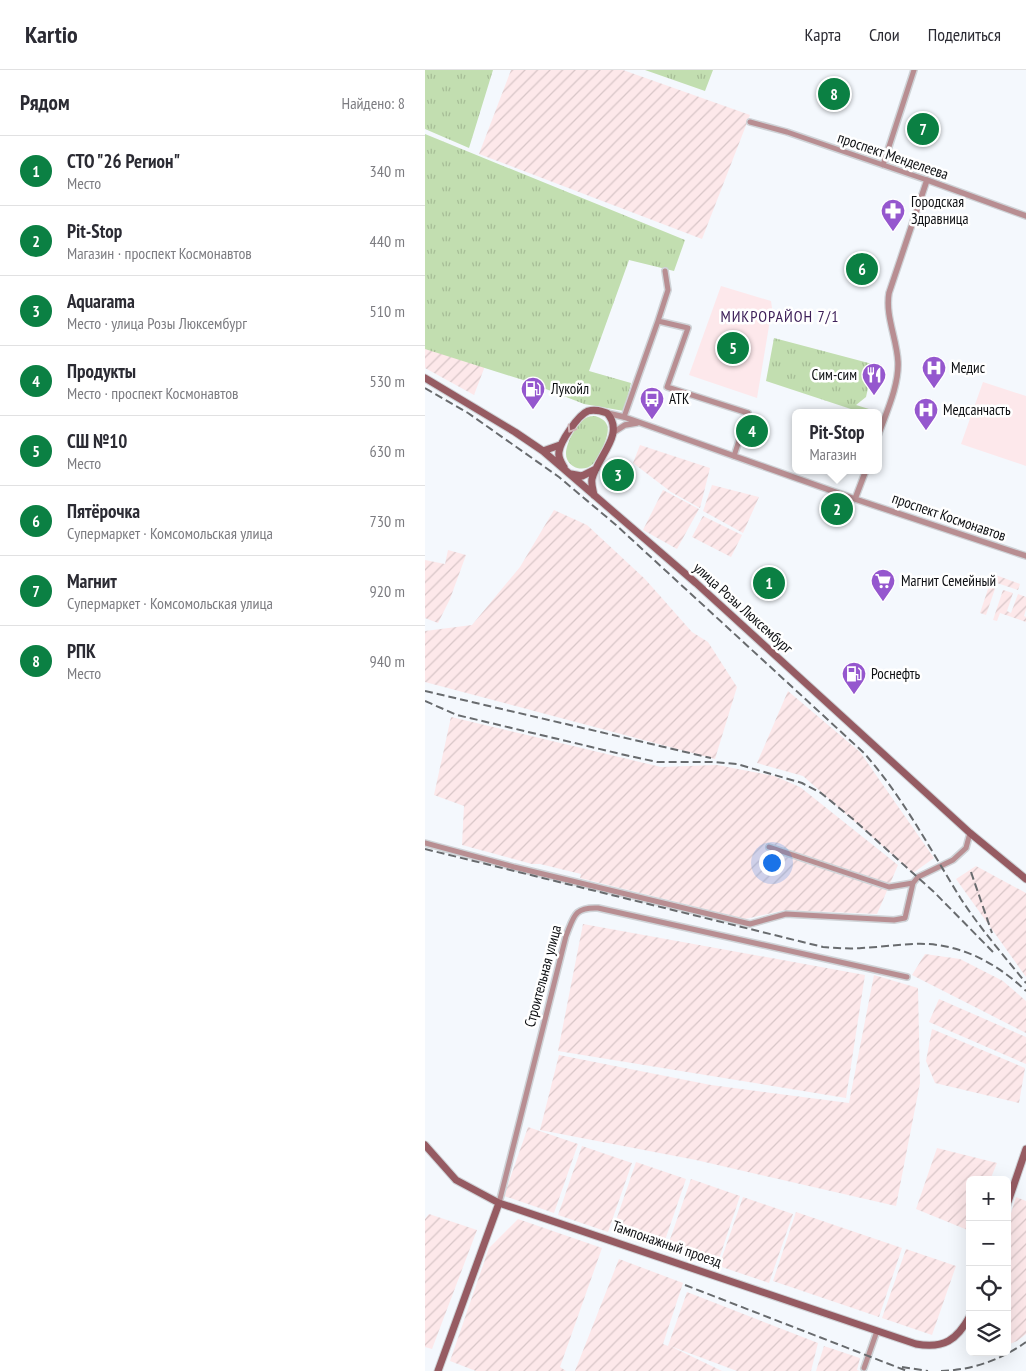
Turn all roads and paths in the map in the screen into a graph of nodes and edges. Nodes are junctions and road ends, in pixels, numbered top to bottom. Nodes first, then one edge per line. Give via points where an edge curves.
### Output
1 (914, 70) edge
2 (750, 122) dead end
3 (883, 165) junction
4 (927, 180) junction
5 (1026, 216) edge
6 (665, 271) dead end
7 (658, 320) junction
8 (425, 378) edge
9 (607, 413) junction
10 (625, 417) junction
11 (637, 423) junction
12 (882, 424) edge
13 (615, 432) junction
14 (561, 445) junction
15 (543, 451) junction
16 (734, 456) junction
17 (596, 469) junction
18 (567, 472) junction
19 (864, 474) edge
20 (594, 495) junction
21 (855, 499) junction
22 (1026, 556) edge
23 (970, 833) junction
24 (425, 843) edge
25 (769, 847) dead end
26 (1026, 879) edge
27 (913, 883) junction
28 (907, 977) dead end
29 (425, 1145) edge
30 (1026, 1149) edge
31 (1011, 1193) edge
32 (499, 1202) junction
33 (966, 1323) edge
34 (877, 1331) junction
35 (864, 1368) dead end
36 (438, 1371) edge

1 - 3 street
2 - 3 street, проспект Менделеева
3 - 4 street, проспект Менделеева
4 - 5 street, проспект Менделеева
4 - 12 street via 889,294 888,307 898,363
6 - 7 street via 668,290
7 - 10 street
7 - 16 street via 688,328 667,387 748,413
8 - 15 main road, улица Розы Люксембург
9 - 10 street, проспект Космонавтов
9 - 13 main road via 613,420
9 -> 14 main road via 594,410 579,416
10 - 11 street, проспект Космонавтов
11 - 13 street via 625,425
11 - 16 street, проспект Космонавтов
13 - 17 main road
14 - 15 main road
14 - 18 main road via 559,456
15 - 18 main road, улица Розы Люксембург
16 - 21 street, проспект Космонавтов
17 - 18 main road via 582,476
17 - 20 main road via 592,481
18 - 20 main road, улица Розы Люксембург
19 - 21 street
20 - 23 main road, улица Розы Люксембург via 697,583
21 - 22 street, проспект Космонавтов
23 - 26 main road, улица Розы Люксембург
23 - 27 street via 966,848 953,860 918,877
24 - 27 street via 750,924 785,914 905,918
25 - 27 street via 889,886
28 - 32 street, Строительная улица via 585,907 575,914 566,936
29 - 32 main road, Тампонажный проезд via 456,1180
30 - 31 main road
32 - 34 main road, Тампонажный проезд
32 - 36 main road, Строительная улица
33 - 34 main road, Тампонажный проезд via 955,1338 931,1347
34 - 35 street

